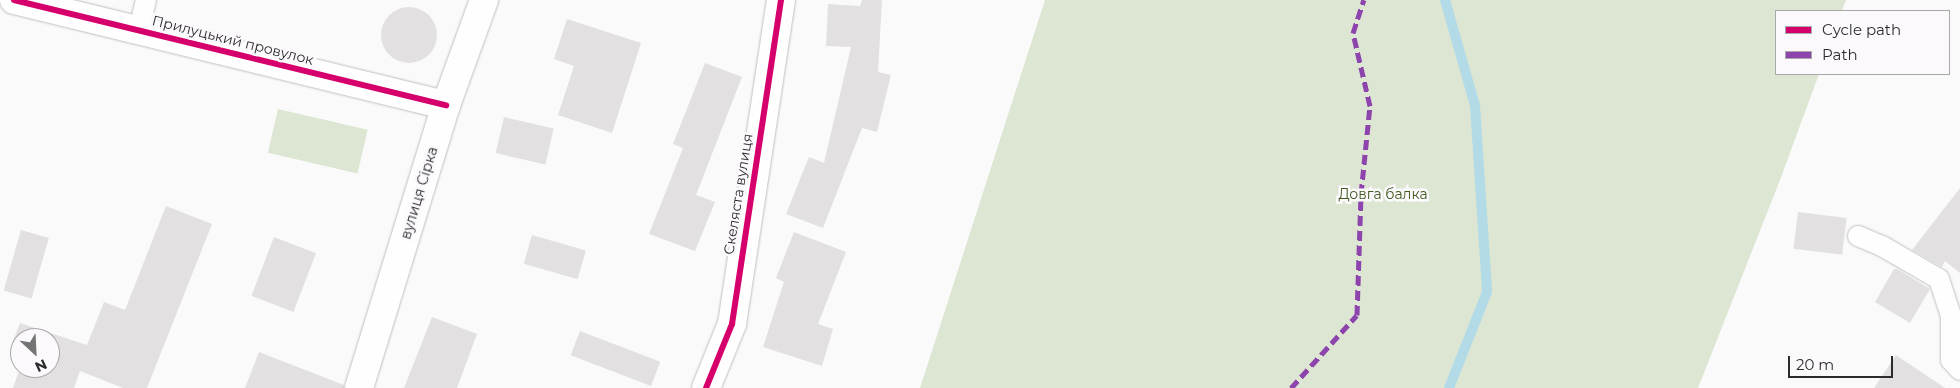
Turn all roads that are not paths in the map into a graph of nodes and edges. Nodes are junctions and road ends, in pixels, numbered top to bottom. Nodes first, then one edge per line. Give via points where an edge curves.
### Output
1 (14, 0) edge
2 (146, 0) edge
3 (484, 0) edge
4 (781, 0) edge
5 (139, 30) junction
6 (446, 105) junction
7 (1858, 236) dead end
8 (1960, 370) edge
9 (359, 388) edge
10 (706, 388) edge

1 - 5 street, Прилуцький провулок
2 - 5 lane
3 - 6 street, вулиця Сірка
4 - 10 street, Скеляста вулиця via 732,324
5 - 6 street, Прилуцький провулок
6 - 9 street, вулиця Сірка
7 - 8 lane via 1939,279 1951,316 1951,360

